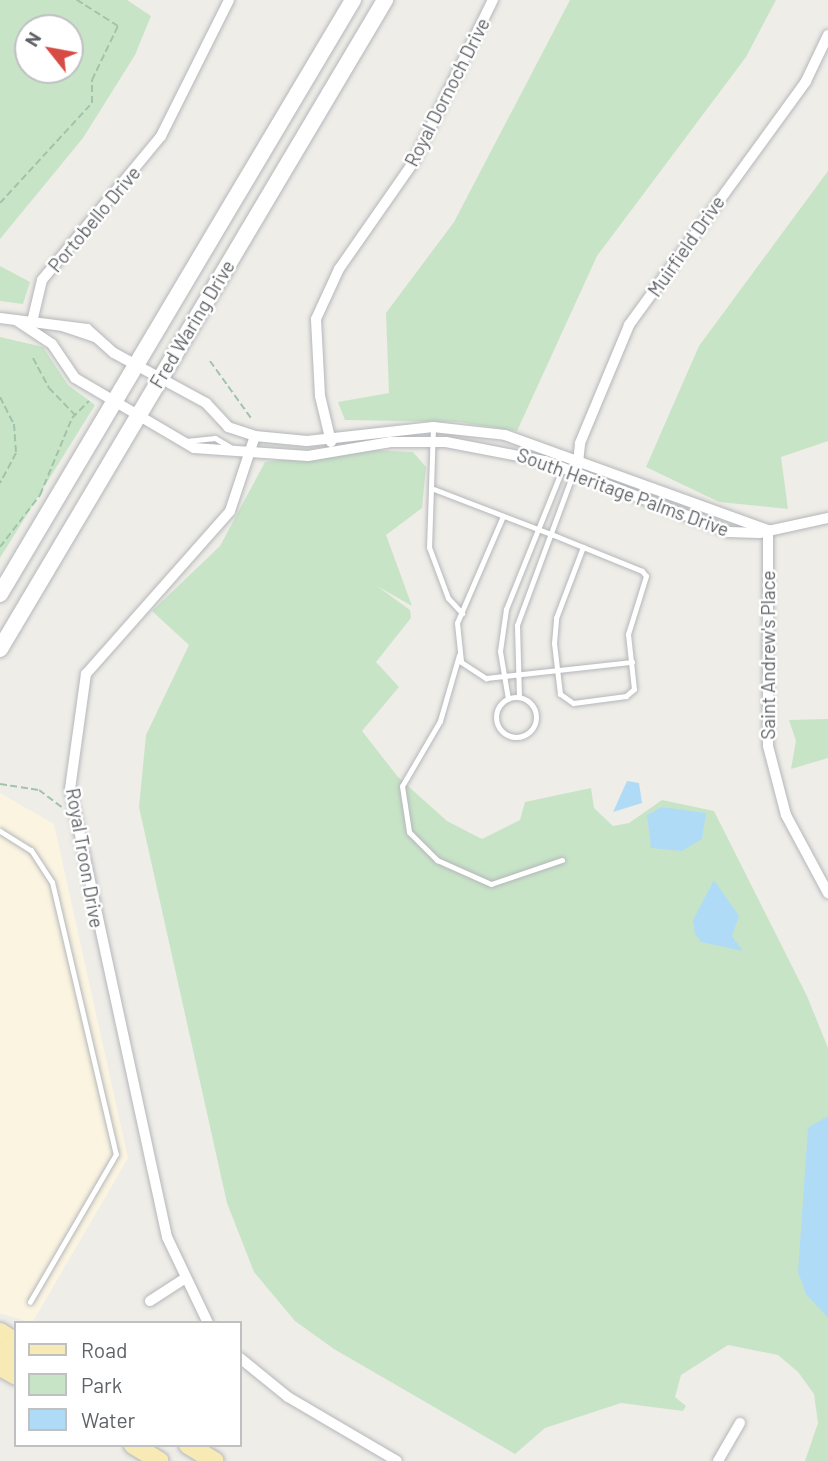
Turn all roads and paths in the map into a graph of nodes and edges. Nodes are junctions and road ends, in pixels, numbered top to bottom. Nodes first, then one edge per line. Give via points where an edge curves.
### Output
1 (77, 0) edge
2 (229, 0) edge
3 (353, 0) edge
4 (385, 0) edge
5 (494, 0) edge
6 (828, 35) edge
7 (0, 203) edge
8 (0, 318) edge
9 (34, 318) junction
10 (16, 320) junction
11 (58, 325) junction
12 (30, 332) junction
13 (52, 344) junction
14 (33, 358) dead end
15 (210, 362) dead end
16 (135, 366) junction
17 (159, 380) junction
18 (0, 397) edge
19 (93, 397) dead end
20 (116, 399) junction
21 (139, 414) junction
22 (75, 415) junction
23 (251, 418) dead end
24 (228, 427) junction
25 (433, 427) junction
26 (255, 436) junction
27 (331, 437) junction
28 (433, 441) junction
29 (225, 446) junction
30 (251, 452) junction
31 (333, 452) junction
32 (576, 457) junction
33 (563, 467) junction
34 (574, 471) junction
35 (0, 483) edge
36 (431, 488) junction
37 (503, 516) junction
38 (828, 518) edge
39 (538, 529) junction
40 (768, 530) junction
41 (551, 534) junction
42 (0, 547) edge
43 (583, 547) junction
44 (0, 594) edge
45 (462, 613) junction
46 (0, 649) edge
47 (458, 655) junction
48 (632, 662) junction
49 (557, 670) junction
50 (517, 673) junction
51 (504, 675) junction
52 (519, 697) junction
53 (508, 699) junction
54 (0, 784) edge
55 (73, 808) junction
56 (0, 831) edge
57 (562, 860) dead end
58 (828, 893) edge
59 (184, 1279) junction
60 (150, 1301) dead end
61 (30, 1302) dead end
62 (207, 1321) edge
63 (242, 1360) edge
64 (740, 1423) dead end
65 (136, 1447) edge
66 (191, 1447) edge
67 (160, 1461) edge
68 (215, 1461) edge
69 (397, 1461) edge
70 (718, 1461) edge

1 - 7 path via 118,26 92,80 90,109
2 - 9 street, Portobello Drive via 161,136 42,280
3 - 16 main road, Fred Waring Drive
4 - 17 main road, Fred Waring Drive
5 - 27 street, Royal Dornoch Drive via 413,163 339,268 316,318 320,396
6 - 32 street, Muirfield Drive via 806,81 629,325
8 - 10 street
9 - 10 street
9 - 11 street, South Heritage Palms Drive
9 - 12 street, Portobello Drive
10 - 12 street
11 - 13 lane
11 - 16 street, South Heritage Palms Drive via 100,341
12 - 13 street
13 - 20 street, South Heritage Palms Drive via 68,372
14 - 22 path
15 - 23 path
16 - 17 street, South Heritage Palms Drive
16 - 20 main road, Fred Waring Drive
17 - 21 main road, Fred Waring Drive
17 - 24 street, South Heritage Palms Drive via 206,402
18 - 35 path via 14,424 16,453
19 - 22 path
20 - 21 street, South Heritage Palms Drive
20 - 44 main road, Fred Waring Drive
21 - 29 street, South Heritage Palms Drive via 180,441
21 - 46 main road, Fred Waring Drive
22 - 42 path via 43,490
24 - 26 street, South Heritage Palms Drive
24 - 29 lane
25 - 27 street, South Heritage Palms Drive
25 - 28 lane
25 - 32 street, South Heritage Palms Drive via 505,435
26 - 27 street, South Heritage Palms Drive
26 - 30 street, Royal Troon Drive
27 - 31 street, Royal Dornoch Drive
28 - 31 street, South Heritage Palms Drive
28 - 33 street, South Heritage Palms Drive via 502,450
28 - 36 lane
29 - 30 street, South Heritage Palms Drive
30 - 31 street, South Heritage Palms Drive
30 - 55 street, Royal Troon Drive via 230,511 86,674
32 - 33 street
32 - 34 street
32 - 40 street, South Heritage Palms Drive
33 - 34 street, South Heritage Palms Drive
33 - 39 lane
34 - 40 street, South Heritage Palms Drive via 711,527 748,534
34 - 41 lane
36 - 37 lane
36 - 45 lane via 429,547 448,598
37 - 39 lane
37 - 45 lane
38 - 40 street, South Heritage Palms Drive
39 - 41 lane
39 - 51 lane via 506,609
40 - 58 street, Saint Andrew's Place via 768,746 786,815
41 - 43 lane
41 - 50 lane via 517,625
43 - 48 lane via 646,576 629,621
43 - 49 lane via 556,618
45 - 47 lane
47 - 51 lane via 472,673
47 - 57 lane via 440,721 402,786 409,832 437,860 491,884
48 - 49 lane
48 - 49 lane via 634,689 626,696 573,703 560,694
49 - 50 lane
50 - 51 lane
50 - 52 lane
51 - 53 lane
52 - 53 lane
52 - 53 lane via 536,716 523,737 504,733 497,722
54 - 55 path via 33,788 57,807
55 - 59 street, Royal Troon Drive via 167,1237
56 - 61 lane via 31,850 52,882 116,1154
59 - 60 street
59 - 62 street, Royal Troon Drive
63 - 69 street via 288,1397
64 - 70 street
65 - 67 main road
66 - 68 main road

